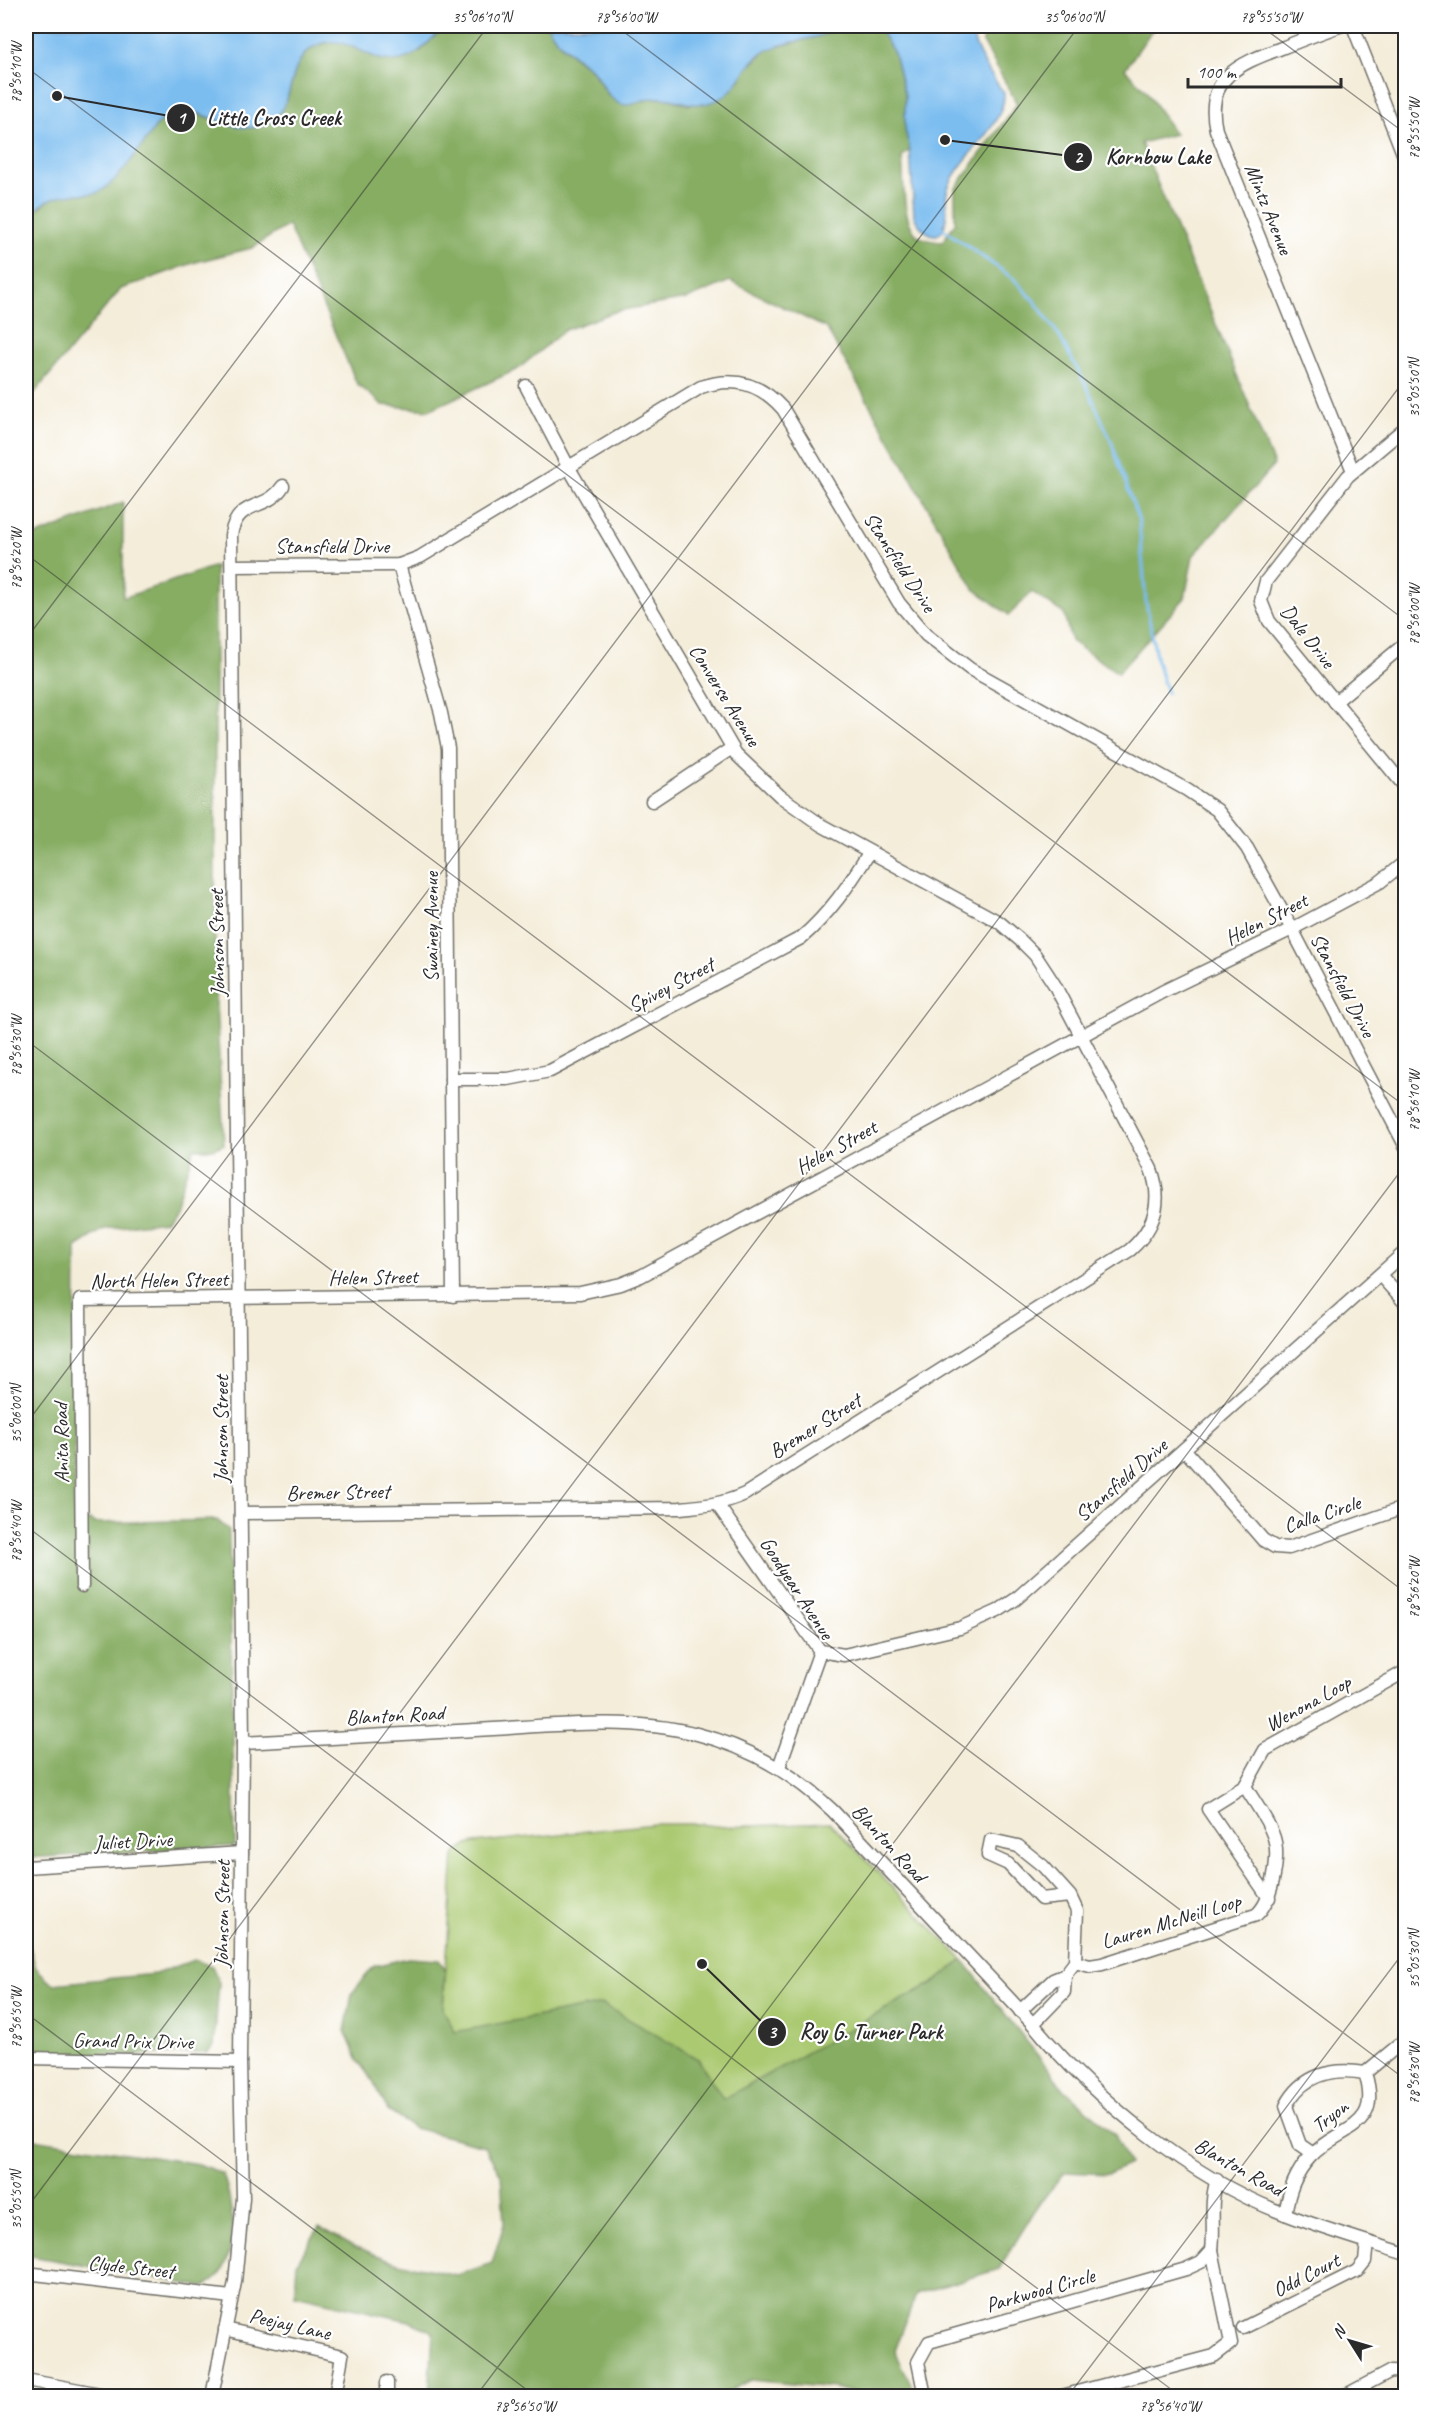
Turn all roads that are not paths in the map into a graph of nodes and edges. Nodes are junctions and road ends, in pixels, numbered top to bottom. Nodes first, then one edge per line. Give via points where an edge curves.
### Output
1 (1340, 26) edge
2 (1353, 26) edge
3 (1406, 161) edge
4 (526, 386) dead end
5 (1406, 427) edge
6 (569, 468) junction
7 (1353, 471) junction
8 (283, 486) dead end
9 (399, 565) junction
10 (232, 566) junction
11 (1406, 643) edge
12 (1335, 702) junction
13 (732, 748) junction
14 (1406, 788) edge
15 (652, 801) dead end
16 (869, 853) junction
17 (1406, 861) edge
18 (1292, 929) junction
19 (1081, 1036) junction
20 (451, 1079) junction
21 (1406, 1147) edge
22 (1406, 1251) edge
23 (1380, 1275) junction
24 (453, 1296) junction
25 (239, 1299) junction
26 (80, 1300) joint
27 (1406, 1304) edge
28 (1185, 1450) junction
29 (717, 1504) junction
30 (1406, 1507) edge
31 (241, 1513) junction
32 (82, 1586) dead end
33 (820, 1651) junction
34 (1406, 1671) edge
35 (243, 1743) junction
36 (779, 1767) junction
37 (1245, 1786) junction
38 (242, 1853) junction
39 (26, 1867) edge
40 (1070, 1896) junction
41 (1269, 1898) junction
42 (1075, 1962) junction
43 (1065, 1975) junction
44 (1020, 2011) junction
45 (1033, 2024) junction
46 (1406, 2039) edge
47 (26, 2058) edge
48 (240, 2062) junction
49 (1365, 2073) junction
50 (1313, 2154) junction
51 (1217, 2180) junction
52 (1285, 2214) junction
53 (1367, 2242) junction
54 (1212, 2250) junction
55 (1406, 2254) edge
56 (26, 2273) edge
57 (231, 2297) junction
58 (1243, 2328) dead end
59 (225, 2329) junction
60 (1404, 2369) edge
61 (26, 2380) edge
62 (387, 2382) dead end
63 (111, 2397) edge
64 (212, 2397) edge
65 (335, 2397) edge
66 (387, 2397) edge
67 (925, 2397) edge
68 (1062, 2397) edge
69 (1344, 2397) edge

1 - 7 street, Mintz Avenue via 1242,63 1222,83 1214,109 1216,130
2 - 3 street
4 - 6 street, Converse Avenue
5 - 7 street, Dale Drive
6 - 9 street, Stansfield Drive via 420,557
6 - 13 street, Converse Avenue
6 - 18 street, Stansfield Drive via 701,387 729,381 752,385 768,394 783,408 899,603 926,635 970,669 1217,810 1247,848
7 - 12 street, Dale Drive via 1266,581 1261,594 1262,608 1269,621
8 - 10 street, Johnson Street via 271,501 243,511 236,518 231,535
9 - 10 street, Stansfield Drive
9 - 20 street, Swainey Avenue via 448,748
10 - 25 street, Johnson Street
11 - 12 street
12 - 14 street, Dale Drive
13 - 15 street
13 - 16 street, Converse Avenue via 754,773 799,811
16 - 19 street, Converse Avenue via 1005,926 1047,972
16 - 20 street, Spivey Street via 835,905 801,938 550,1071 515,1079
17 - 18 street, Helen Street via 1380,882
18 - 19 street, Helen Street
18 - 21 street, Stansfield Drive
19 - 24 street, Helen Street via 641,1276 580,1293
19 - 29 street, Bremer Street via 1156,1182 1156,1210 1140,1241 745,1494
20 - 24 street, Swainey Avenue
22 - 23 street, Stansfield Drive
23 - 27 street
23 - 28 street, Stansfield Drive
24 - 25 street, Helen Street
25 - 26 street, North Helen Street
25 - 31 street, Johnson Street
26 - 32 street, Anita Road
28 - 30 street, Calla Circle via 1263,1540 1275,1547 1289,1548
28 - 33 street, Stansfield Drive via 998,1611 960,1628 844,1655
29 - 31 street, Bremer Street via 680,1508
29 - 33 street, Goodyear Avenue
31 - 35 street, Johnson Street
33 - 36 street, Goodyear Avenue
34 - 37 street, Wenona Loop via 1265,1750
35 - 36 street, Blanton Road via 633,1725 716,1739
35 - 38 street, Johnson Street
36 - 44 street, Blanton Road via 833,1811
37 - 41 street, Lauren McNeill Loop via 1274,1837 1276,1859
37 - 41 street, Lauren McNeill Loop via 1208,1809
38 - 39 street, Juliet Drive
38 - 48 street, Johnson Street
40 - 40 street, Lauren McNeill Loop via 1053,1875 1018,1846 991,1840 988,1855 1008,1864 1041,1899
40 - 42 street, Lauren McNeill Loop via 1077,1911
41 - 42 street, Lauren McNeill Loop via 1257,1915 1102,1964
42 - 43 street
43 - 44 street via 1053,1980
43 - 45 street via 1064,1992
44 - 45 street, Blanton Road
45 - 51 street, Blanton Road via 1053,2049 1120,2112
46 - 49 street
47 - 48 street, Grand Prix Drive
48 - 57 street, Johnson Street via 243,2198
49 - 50 street, Tryon via 1371,2103 1364,2117
49 - 50 street via 1323,2072 1292,2093 1286,2106 1290,2122 1300,2145
50 - 52 street via 1290,2189
51 - 52 street, Blanton Road
51 - 54 street via 1212,2196
52 - 53 street, Blanton Road
53 - 55 street, Blanton Road
53 - 58 street, Odd Court via 1365,2261 1357,2271
54 - 67 street, Parkwood Circle via 1201,2262 1186,2269 929,2342 918,2362
54 - 68 street via 1231,2343 1222,2352
56 - 57 street, Clyde Street
57 - 59 street, Johnson Street
59 - 64 street, Johnson Street
59 - 65 street, Peejay Lane via 342,2356
60 - 69 street via 1391,2371
61 - 63 street
62 - 66 street

